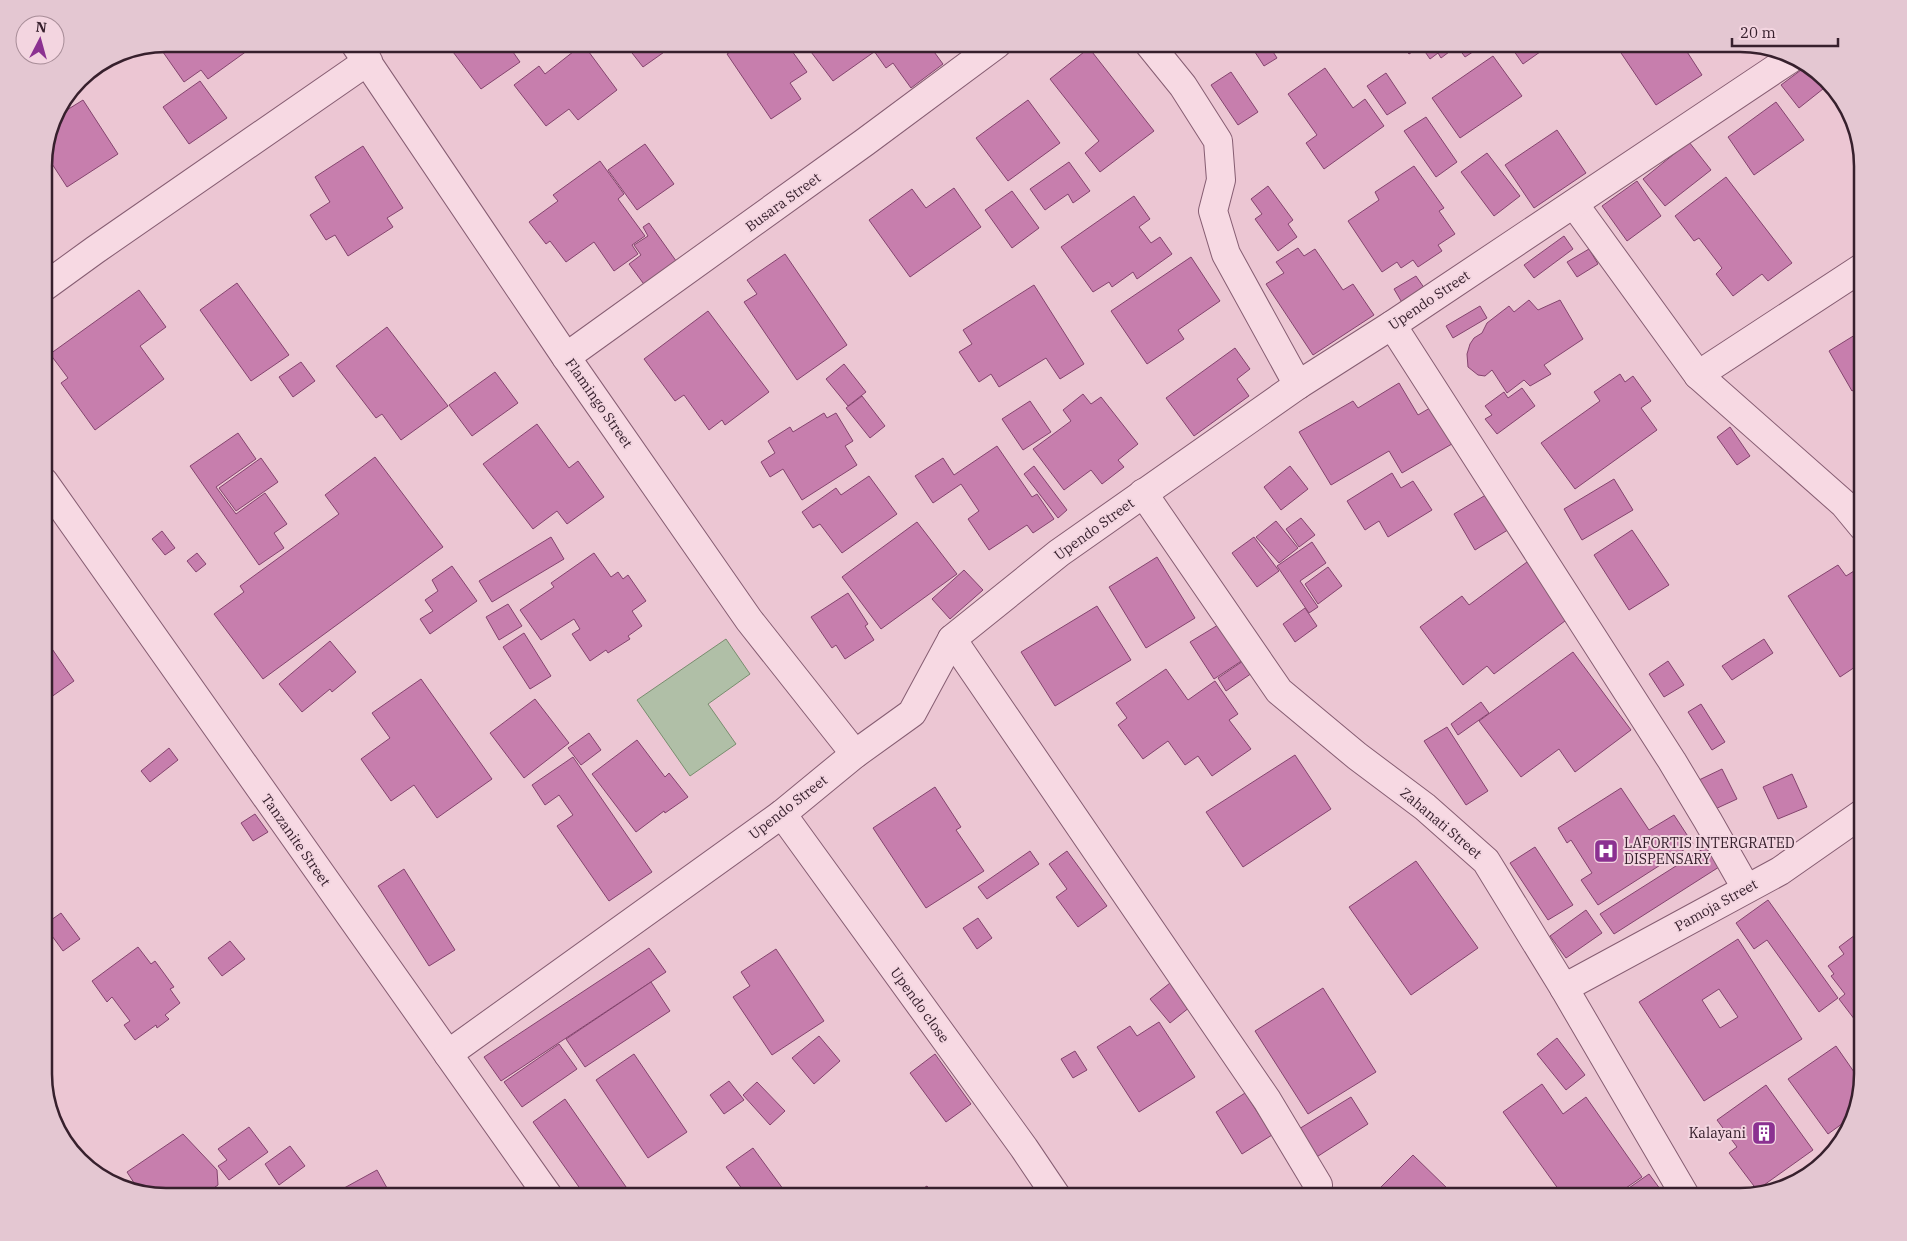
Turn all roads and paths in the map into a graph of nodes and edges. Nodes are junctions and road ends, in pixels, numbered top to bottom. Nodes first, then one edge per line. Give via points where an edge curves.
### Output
1 (362, 52) edge
2 (986, 52) edge
3 (1155, 52) edge
4 (1786, 62) edge
5 (1574, 204) junction
6 (1854, 273) edge
7 (53, 280) edge
8 (1392, 325) junction
9 (566, 357) junction
10 (1698, 376) junction
11 (1298, 385) junction
12 (1143, 493) junction
13 (53, 495) edge
14 (1854, 516) edge
15 (952, 639) junction
16 (855, 754) junction
17 (782, 814) junction
18 (1854, 819) edge
19 (1746, 888) junction
20 (1564, 988) junction
21 (448, 1054) junction
22 (1318, 1185) dead end
23 (543, 1188) edge
24 (1051, 1188) edge
25 (1681, 1188) edge

1 - 7 street
1 - 9 street, Flamingo Street
2 - 9 street, Busara Street
3 - 11 street via 1218,141 1221,180 1213,211 1226,254
4 - 5 street, Upendo Street
5 - 8 street, Upendo Street
5 - 10 street
6 - 10 street
8 - 11 street, Upendo Street
8 - 19 street via 1672,760
9 - 16 street, Flamingo Street via 749,620
10 - 14 street
11 - 12 street, Upendo Street
12 - 15 street, Upendo Street via 1060,553
12 - 20 street, Zahanati Street via 1279,691 1486,860
13 - 21 street, Tanzanite Street
15 - 16 street, Upendo Street via 912,713
15 - 22 street via 1266,1100
16 - 17 street, Upendo Street
17 - 21 street, Upendo Street
17 - 24 street, Upendo close
18 - 19 street, Pamoja Street via 1780,871
19 - 20 street, Pamoja Street
20 - 25 street, Zahanati Street
21 - 23 street, Tanzanite Street

